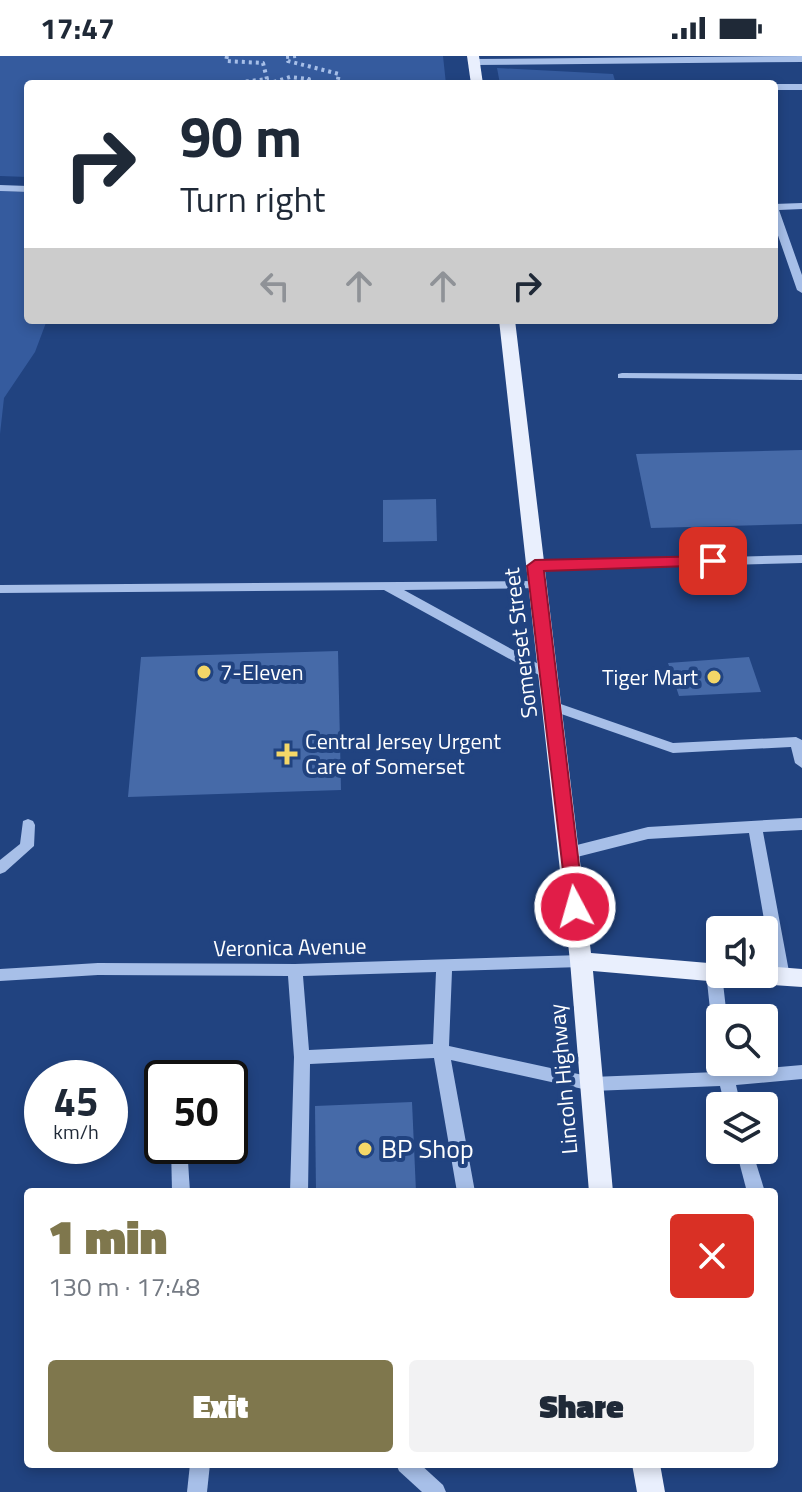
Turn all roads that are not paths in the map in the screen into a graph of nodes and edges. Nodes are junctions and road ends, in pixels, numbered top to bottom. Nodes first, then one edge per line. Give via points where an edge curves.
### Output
1 (618, 58) edge
2 (474, 59) edge
3 (802, 59) edge
4 (477, 80) edge
5 (778, 87) edge
6 (802, 87) edge
7 (0, 188) edge
8 (24, 189) edge
9 (802, 206) edge
10 (778, 208) edge
11 (778, 218) edge
12 (799, 269) edge
13 (802, 290) edge
14 (507, 324) edge
15 (622, 376) dead end
16 (802, 377) edge
17 (802, 559) edge
18 (535, 566) junction
19 (538, 585) junction
20 (387, 587) junction
21 (0, 589) edge
22 (548, 675) junction
23 (552, 706) junction
24 (802, 763) edge
25 (802, 824) edge
26 (28, 825) dead end
27 (755, 827) junction
28 (569, 853) junction
29 (0, 868) edge
30 (581, 961) junction
31 (444, 966) junction
32 (295, 970) junction
33 (706, 971) edge
34 (0, 975) edge
35 (792, 977) edge
36 (441, 1051) junction
37 (302, 1057) junction
38 (778, 1072) edge
39 (802, 1072) edge
40 (706, 1073) edge
41 (592, 1084) junction
42 (180, 1164) edge
43 (748, 1164) edge
44 (181, 1188) edge
45 (299, 1188) edge
46 (465, 1188) edge
47 (601, 1188) edge
48 (755, 1188) edge
49 (200, 1468) edge
50 (410, 1468) edge
51 (647, 1468) edge
52 (197, 1492) edge
53 (436, 1492) edge
54 (651, 1492) edge

1 - 2 street
1 - 3 street
2 - 4 main road
5 - 6 street
7 - 8 street
9 - 10 street
11 - 12 street
12 - 13 street
14 - 18 main road, Somerset Street
15 - 16 street
17 - 18 street
18 - 19 main road, Somerset Street
19 - 20 street
19 - 22 main road, Somerset Street
20 - 21 street
20 - 22 street
22 - 23 main road, Somerset Street
23 - 24 street via 673,748 796,742
23 - 28 main road, Somerset Street
25 - 27 street
26 - 29 street via 27,846
27 - 28 street via 648,833
27 - 35 street
28 - 30 main road, Somerset Street
30 - 31 street, Veronica Avenue
30 - 33 main road
30 - 41 main road, Lincoln Highway
31 - 32 street, Veronica Avenue
31 - 36 street
32 - 34 street, Veronica Avenue via 98,969
32 - 37 street
36 - 37 street
36 - 41 street
36 - 46 street
37 - 45 street
38 - 39 street
40 - 41 street
41 - 47 main road, Lincoln Highway
42 - 44 street
43 - 48 street
49 - 52 street
50 - 53 street
51 - 54 main road

